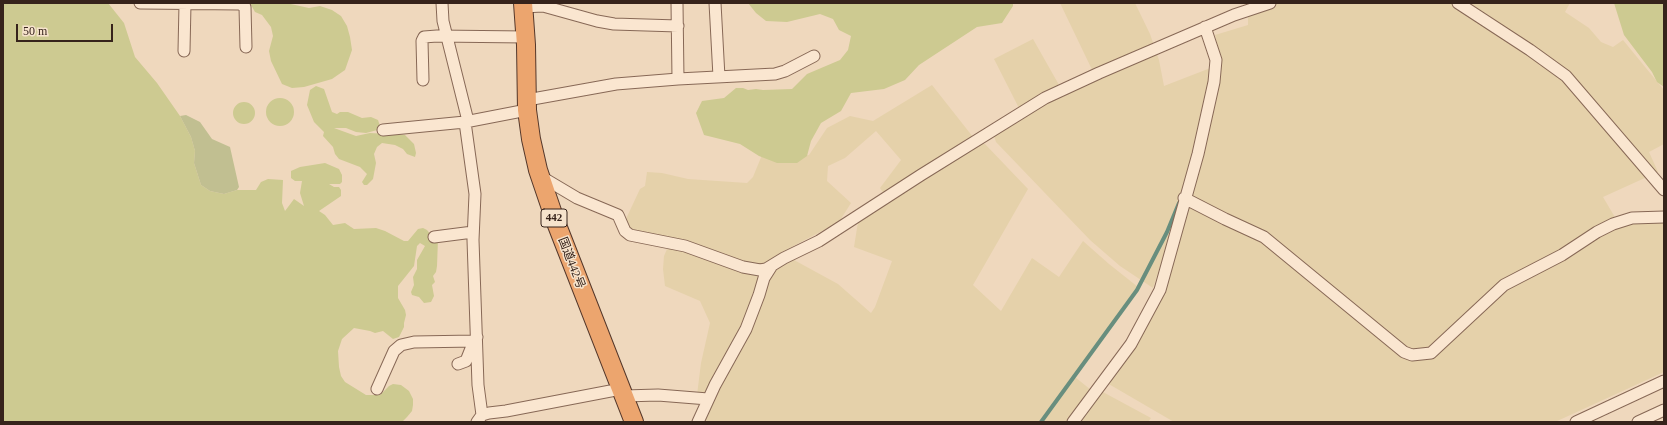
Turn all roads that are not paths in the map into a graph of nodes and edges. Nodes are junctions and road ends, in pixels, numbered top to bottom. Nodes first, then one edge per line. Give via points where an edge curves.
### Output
1 (140, 3) edge
2 (442, 3) edge
3 (677, 3) edge
4 (715, 3) edge
5 (1270, 3) edge
6 (1458, 3) edge
7 (190, 4) edge
8 (523, 5) edge
9 (678, 26) junction
10 (1206, 28) junction
11 (448, 36) junction
12 (526, 37) junction
13 (246, 47) dead end
14 (184, 50) dead end
15 (814, 56) dead end
16 (720, 77) junction
17 (678, 79) junction
18 (423, 80) dead end
19 (527, 105) junction
20 (467, 121) junction
21 (382, 130) dead end
22 (540, 176) junction
23 (1664, 190) edge
24 (1184, 198) junction
25 (1664, 217) edge
26 (473, 232) junction
27 (434, 237) dead end
28 (771, 267) junction
29 (476, 339) junction
30 (458, 364) dead end
31 (1664, 381) edge
32 (377, 389) dead end
33 (623, 392) junction
34 (708, 399) junction
35 (1664, 410) edge
36 (479, 418) edge
37 (634, 422) edge
38 (698, 422) edge
39 (1073, 422) edge
40 (1576, 422) edge
41 (1638, 422) edge

1 - 7 street
2 - 11 street via 443,21
3 - 9 street
4 - 16 street
5 - 10 street via 1240,12
6 - 23 street via 1566,76
7 - 13 street via 240,4 245,7
7 - 14 street
8 - 9 street via 543,6 614,24
8 - 12 highway, 国道442号 / 442
9 - 17 street
10 - 24 street via 1214,54 1215,74 1203,133
10 - 28 street via 1045,98 818,241
11 - 12 street
11 - 18 street via 424,37
11 - 20 street
12 - 19 highway, 国道442号 / 442
15 - 16 street via 775,74
16 - 17 street
17 - 19 street via 616,84
19 - 20 street
19 - 22 highway, 国道442号 / 442 via 531,139
20 - 21 street
20 - 26 street via 475,190
22 - 28 street via 577,198 618,215 625,231 630,234 685,246 751,269
22 - 33 highway, 国道442号 / 442
24 - 25 street via 1264,237 1398,347 1412,355 1431,353 1504,284 1570,251 1597,232 1632,218
24 - 39 street via 1158,296 1131,344
26 - 27 street
26 - 29 street
28 - 34 street via 764,278 746,329
29 - 30 street via 466,361
29 - 32 street via 401,345 394,351
29 - 36 street
31 - 40 street
33 - 34 street
33 - 36 street
33 - 37 highway, 国道442号 / 442
34 - 38 street
35 - 41 street

